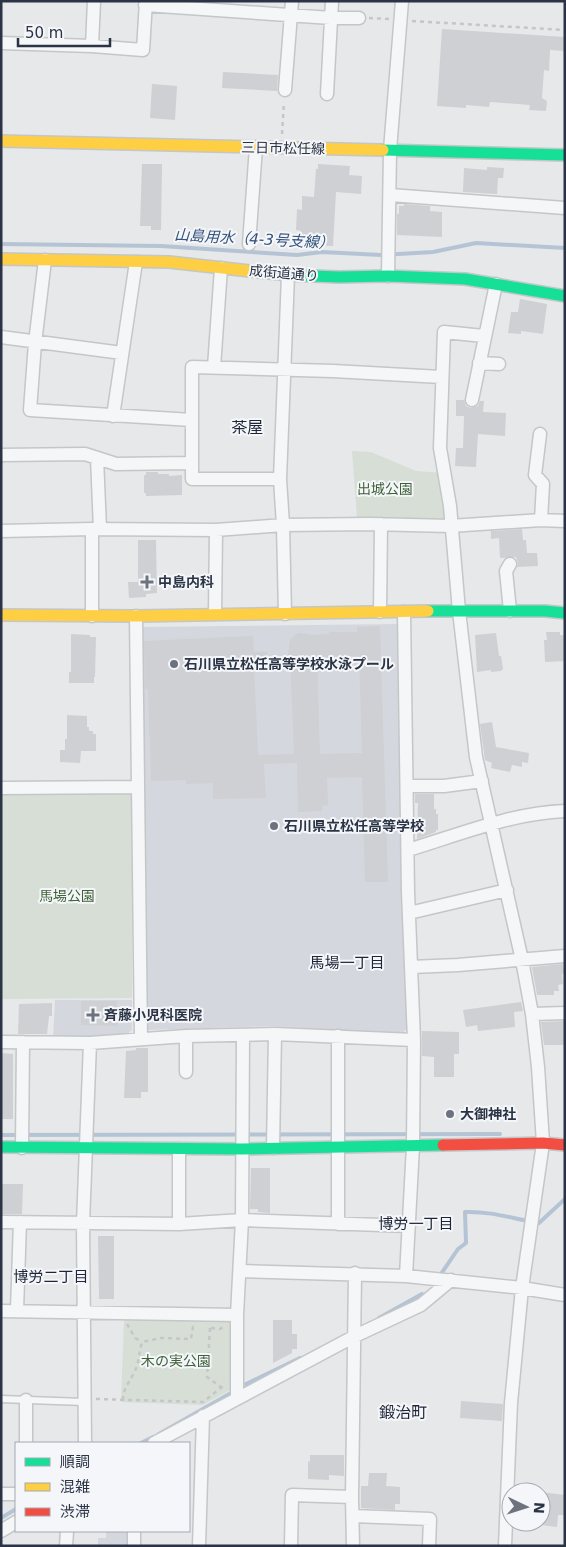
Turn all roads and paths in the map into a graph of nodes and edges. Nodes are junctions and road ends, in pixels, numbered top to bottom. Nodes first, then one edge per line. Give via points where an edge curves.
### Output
1 (94, 1) edge
2 (292, 1) edge
3 (332, 1) edge
4 (402, 1) edge
5 (145, 3) edge
6 (233, 6) edge
7 (290, 15) junction
8 (331, 18) junction
9 (359, 18) joint
10 (399, 20) junction
11 (565, 30) edge
12 (1, 43) edge
13 (92, 46) junction
14 (285, 90) joint
15 (327, 94) dead end
16 (1, 141) edge
17 (256, 147) junction
18 (282, 148) junction
19 (390, 150) junction
20 (565, 155) edge
21 (390, 195) junction
22 (565, 208) edge
23 (249, 244) dead end
24 (1, 259) edge
25 (45, 260) junction
26 (136, 262) junction
27 (221, 268) junction
28 (288, 275) junction
29 (388, 276) junction
30 (496, 284) junction
31 (565, 296) edge
32 (484, 336) junction
33 (1, 338) edge
34 (35, 343) junction
35 (122, 353) junction
36 (479, 363) junction
37 (499, 364) dead end
38 (214, 367) junction
39 (283, 369) junction
40 (441, 377) junction
41 (472, 400) dead end
42 (113, 416) junction
43 (192, 420) junction
44 (540, 434) dead end
45 (1, 455) edge
46 (97, 458) junction
47 (192, 463) junction
48 (280, 480) junction
49 (541, 520) junction
50 (565, 521) edge
51 (381, 524) junction
52 (283, 525) junction
53 (450, 526) junction
54 (96, 528) junction
55 (216, 530) junction
56 (1, 531) edge
57 (510, 564) dead end
58 (459, 611) junction
59 (510, 611) junction
60 (380, 612) junction
61 (404, 612) junction
62 (216, 614) junction
63 (285, 614) junction
64 (565, 614) edge
65 (1, 615) edge
66 (92, 616) junction
67 (136, 616) junction
68 (482, 781) junction
69 (407, 786) junction
70 (138, 787) junction
71 (1, 788) edge
72 (565, 811) edge
73 (492, 824) junction
74 (408, 850) junction
75 (507, 890) junction
76 (409, 913) junction
77 (565, 956) edge
78 (522, 960) junction
79 (411, 967) junction
80 (565, 1013) edge
81 (532, 1014) junction
82 (274, 1034) junction
83 (243, 1035) junction
84 (186, 1036) junction
85 (338, 1036) junction
86 (141, 1039) junction
87 (414, 1040) junction
88 (1, 1042) edge
89 (23, 1042) junction
90 (90, 1043) junction
91 (186, 1072) dead end
92 (242, 1138) junction
93 (273, 1138) junction
94 (337, 1138) junction
95 (413, 1138) junction
96 (22, 1139) junction
97 (86, 1139) junction
98 (543, 1143) junction
99 (565, 1145) edge
100 (1, 1147) edge
101 (179, 1149) junction
102 (242, 1220) junction
103 (1, 1222) edge
104 (20, 1222) junction
105 (83, 1223) junction
106 (179, 1224) junction
107 (338, 1224) junction
108 (409, 1226) junction
109 (240, 1271) junction
110 (355, 1273) junction
111 (406, 1276) junction
112 (451, 1280) junction
113 (522, 1288) junction
114 (565, 1295) edge
115 (17, 1310) junction
116 (1, 1311) edge
117 (84, 1311) junction
118 (126, 1312) junction
119 (237, 1315) junction
120 (210, 1328) junction
121 (355, 1336) junction
122 (142, 1342) junction
123 (237, 1382) junction
124 (222, 1387) junction
125 (1, 1399) edge
126 (237, 1399) junction
127 (26, 1400) junction
128 (123, 1400) junction
129 (84, 1401) junction
130 (203, 1416) junction
131 (26, 1442) edge
132 (85, 1442) edge
133 (156, 1442) edge
134 (1, 1494) edge
135 (15, 1494) edge
136 (352, 1497) junction
137 (352, 1516) junction
138 (15, 1523) edge
139 (1, 1531) edge
140 (67, 1532) edge
141 (134, 1532) edge
142 (66, 1546) edge
143 (134, 1546) edge
144 (199, 1546) edge
145 (291, 1546) edge
146 (353, 1546) edge
147 (429, 1546) edge
148 (506, 1546) edge

1 - 13 street
2 - 7 street
3 - 8 street
4 - 10 street
5 - 6 street
5 - 13 street via 143,50
6 - 7 street
7 - 8 street
7 - 14 street
8 - 9 street
8 - 15 street
9 - 10 path
10 - 11 path
10 - 19 street
12 - 13 street
14 - 18 path
16 - 17 street, 三日市松任線
17 - 18 street, 三日市松任線
17 - 23 street
18 - 19 street, 三日市松任線
19 - 20 street, 三日市松任線
19 - 21 street
21 - 22 street
21 - 29 street
24 - 25 street, 成街道通り
25 - 26 street, 成街道通り
25 - 34 street
26 - 27 street, 成街道通り
26 - 35 street
27 - 28 street, 成街道通り
27 - 38 street
28 - 29 street, 成街道通り
28 - 39 street
29 - 30 street, 成街道通り via 465,279
30 - 31 street, 成街道通り
30 - 32 street
32 - 36 street
32 - 40 street via 444,332
33 - 34 street
34 - 35 street
34 - 42 street via 30,410
35 - 42 street
36 - 37 street
36 - 41 street
38 - 39 street
38 - 43 street via 192,367
39 - 40 street
39 - 48 street
40 - 53 street via 440,448 450,506
42 - 43 street
43 - 47 street
44 - 49 street via 535,476 543,484
45 - 46 street via 85,454
46 - 47 street via 116,464
46 - 54 street
47 - 48 street via 192,479
48 - 52 street
49 - 50 street
49 - 53 street
51 - 52 street
51 - 53 street
51 - 60 street
52 - 55 street
52 - 63 street
53 - 58 street
54 - 55 street
54 - 56 street
54 - 66 street
55 - 62 street
57 - 59 street via 506,571
58 - 59 street
58 - 61 street
58 - 68 street via 476,757
59 - 64 street
60 - 61 street
60 - 63 street
61 - 69 street
62 - 63 street
62 - 67 street
65 - 66 street
66 - 67 street
67 - 70 street
68 - 69 street
68 - 73 street
69 - 74 street
70 - 71 street
70 - 86 street
72 - 73 street
73 - 74 street
73 - 75 street
74 - 76 street
75 - 76 street
75 - 78 street
76 - 79 street
77 - 78 street
78 - 79 street
78 - 81 street
79 - 87 street
80 - 81 street
81 - 98 street
82 - 83 street
82 - 85 street
82 - 93 street
83 - 84 street
83 - 92 street
84 - 86 street
84 - 91 street
85 - 87 street
85 - 94 street
86 - 90 street
87 - 95 street
88 - 89 street
89 - 90 street
89 - 96 street
90 - 97 street
92 - 93 street
92 - 101 street
92 - 102 street
93 - 94 street
94 - 95 street
94 - 107 street
95 - 98 street
95 - 108 street
96 - 97 street
96 - 100 street
97 - 101 street
97 - 105 street
98 - 99 street
98 - 113 street
101 - 106 street
102 - 106 street
102 - 107 street
102 - 109 street
103 - 104 street
104 - 105 street
104 - 115 street
105 - 106 street
105 - 117 street
107 - 108 street
108 - 111 street
109 - 110 street
109 - 119 street
110 - 111 street
110 - 121 street
111 - 112 street
112 - 113 street
112 - 121 street via 421,1306
113 - 114 street
113 - 148 street via 511,1403
115 - 116 street
115 - 117 street
117 - 118 street
117 - 129 street
118 - 119 street
118 - 122 path via 125,1321 134,1338
119 - 120 path via 220,1329
119 - 123 street
120 - 122 path via 193,1327 191,1339 161,1338
120 - 124 path via 207,1377
121 - 126 street
121 - 136 street
122 - 128 path via 138,1363 123,1390
123 - 124 path via 228,1382
123 - 126 street
124 - 128 path via 203,1402
125 - 127 lane
126 - 130 street
127 - 129 lane
127 - 131 street
128 - 129 path
129 - 132 street
130 - 133 street
130 - 144 street
134 - 135 street
136 - 137 street
136 - 145 street via 292,1495
137 - 146 street
137 - 147 street via 430,1519
138 - 139 street
140 - 142 street
141 - 143 street

